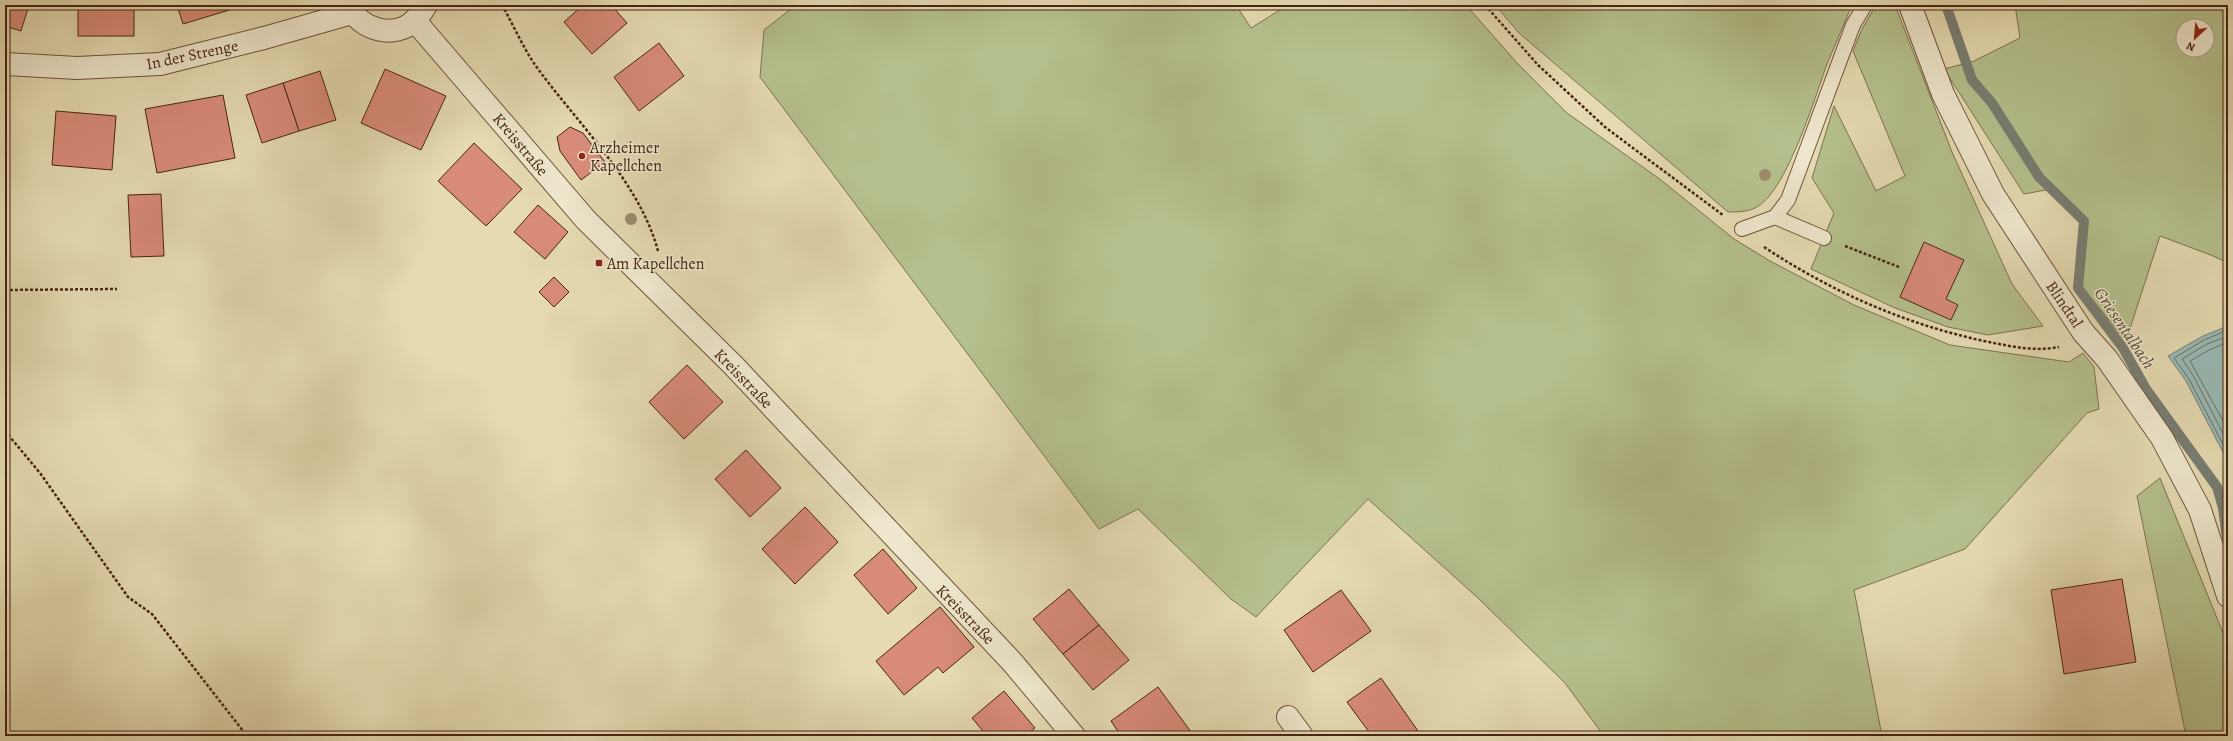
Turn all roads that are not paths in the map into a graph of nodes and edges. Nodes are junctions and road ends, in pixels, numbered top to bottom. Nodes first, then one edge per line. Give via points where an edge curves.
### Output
1 (1865, 5) edge
2 (1910, 5) edge
3 (350, 9) edge
4 (421, 13) edge
5 (5, 64) edge
6 (1775, 217) junction
7 (1742, 229) road end
8 (1824, 238) road end
9 (2228, 596) edge
10 (1288, 717) dead end
11 (1074, 736) edge
12 (1302, 736) edge

1 - 6 lane via 1853,25 1788,200
2 - 9 street, Blindtal via 1943,94 1993,194 2083,332 2107,359 2162,438 2200,510
3 - 4 street, Kreisstraße via 362,23 375,29 389,31 403,28
3 - 5 street, In der Strenge via 264,38 160,64 77,68
4 - 11 street, Kreisstraße via 586,220 733,366 1013,663
6 - 7 lane
6 - 8 lane
10 - 12 street

